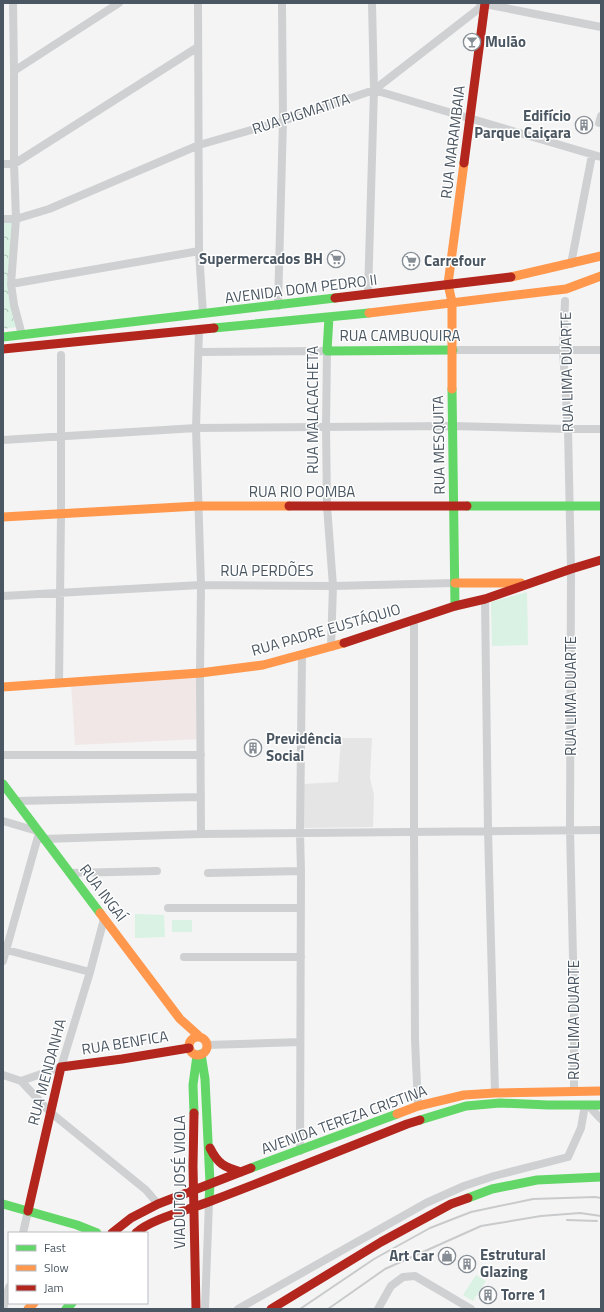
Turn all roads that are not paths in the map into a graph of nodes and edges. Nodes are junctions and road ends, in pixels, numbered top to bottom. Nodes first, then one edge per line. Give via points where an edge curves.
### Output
1 (13, 3) edge
2 (119, 3) edge
3 (198, 3) edge
4 (282, 3) edge
5 (372, 3) edge
6 (484, 3) edge
7 (601, 27) edge
8 (198, 47) junction
9 (14, 71) junction
10 (374, 90) junction
11 (470, 119) junction
12 (283, 121) junction
13 (199, 146) junction
14 (592, 155) junction
15 (601, 157) edge
16 (3, 164) edge
17 (14, 164) junction
18 (3, 219) edge
19 (16, 219) junction
20 (199, 251) junction
21 (601, 256) edge
22 (571, 264) junction
23 (601, 276) edge
24 (11, 284) junction
25 (448, 284) junction
26 (368, 295) junction
27 (566, 301) dead end
28 (452, 302) junction
29 (278, 306) junction
30 (203, 314) junction
31 (329, 317) junction
32 (199, 330) junction
33 (22, 335) junction
34 (3, 337) edge
35 (3, 350) edge
36 (453, 350) junction
37 (563, 350) junction
38 (601, 350) edge
39 (327, 351) junction
40 (199, 352) junction
41 (61, 355) dead end
42 (452, 426) junction
43 (326, 427) junction
44 (196, 428) junction
45 (568, 429) junction
46 (601, 429) edge
47 (62, 436) junction
48 (3, 440) edge
49 (198, 506) junction
50 (328, 506) junction
51 (570, 506) junction
52 (601, 506) edge
53 (454, 507) junction
54 (61, 514) junction
55 (3, 517) edge
56 (601, 560) edge
57 (571, 569) junction
58 (455, 583) junction
59 (532, 583) junction
60 (201, 585) junction
61 (333, 586) junction
62 (61, 593) junction
63 (3, 596) edge
64 (485, 599) junction
65 (455, 606) junction
66 (414, 619) junction
67 (331, 647) junction
68 (302, 655) junction
69 (200, 673) junction
70 (59, 683) junction
71 (3, 687) edge
72 (4, 755) edge
73 (201, 755) junction
74 (3, 784) edge
75 (201, 798) junction
76 (15, 801) junction
77 (24, 813) junction
78 (3, 821) edge
79 (14, 824) junction
80 (488, 830) junction
81 (570, 830) junction
82 (601, 830) edge
83 (414, 831) junction
84 (300, 833) junction
85 (40, 834) junction
86 (201, 834) junction
87 (157, 871) dead end
88 (301, 871) junction
89 (75, 873) junction
90 (208, 873) dead end
91 (168, 908) dead end
92 (301, 908) junction
93 (104, 919) junction
94 (4, 950) edge
95 (184, 957) dead end
96 (301, 958) junction
97 (3, 961) edge
98 (90, 972) junction
99 (180, 1019) junction
100 (199, 1036) junction
101 (300, 1042) junction
102 (189, 1044) junction
103 (207, 1045) junction
104 (199, 1055) junction
105 (61, 1067) junction
106 (3, 1075) edge
107 (21, 1081) junction
108 (574, 1091) junction
109 (601, 1091) edge
110 (495, 1093) junction
111 (586, 1105) junction
112 (601, 1105) edge
113 (418, 1106) junction
114 (50, 1112) junction
115 (601, 1119) edge
116 (208, 1143) junction
117 (300, 1150) junction
118 (241, 1172) junction
119 (601, 1177) edge
120 (210, 1183) junction
121 (209, 1202) junction
122 (3, 1204) edge
123 (158, 1204) junction
124 (28, 1211) junction
125 (22, 1232) edge
126 (94, 1232) edge
127 (113, 1232) edge
128 (137, 1232) edge
129 (8, 1291) edge
130 (196, 1305) edge
131 (3, 1309) edge
132 (205, 1309) edge
133 (238, 1309) edge
134 (271, 1309) edge
135 (378, 1309) edge
136 (471, 1309) edge

1 - 9 street
2 - 9 street
3 - 8 street
4 - 12 street
5 - 10 street
6 - 7 street
6 - 10 street, RUA PIGMATITA
6 - 11 main road, RUA MARAMBAIA
8 - 13 street
8 - 17 street
9 - 17 street
10 - 11 street
10 - 12 street, RUA PIGMATITA
10 - 26 street
11 - 14 street
11 - 25 main road, RUA MARAMBAIA
12 - 13 street, RUA PIGMATITA
12 - 29 street
13 - 19 street, RUA PIGMATITA via 50,208
13 - 20 street
14 - 15 street
14 - 22 street
16 - 17 street
17 - 19 street
18 - 19 street, RUA PIGMATITA
19 - 24 street
20 - 24 street
20 - 30 street
21 - 22 main road, AVENIDA DOM PEDRO II
22 - 25 main road, AVENIDA DOM PEDRO II via 514,277
23 - 28 main road, AVENIDA DOM PEDRO II via 566,289
24 - 33 street
25 - 26 main road, AVENIDA DOM PEDRO II
25 - 28 main road, RUA MESQUITA
26 - 29 main road, AVENIDA DOM PEDRO II
27 - 37 street, RUA LIMA DUARTE
28 - 31 main road, AVENIDA DOM PEDRO II
28 - 36 main road, RUA MESQUITA
29 - 30 main road, AVENIDA DOM PEDRO II
30 - 33 main road, AVENIDA DOM PEDRO II
31 - 32 main road, AVENIDA DOM PEDRO II
31 - 39 main road, RUA MALACACHETA
32 - 35 main road, AVENIDA DOM PEDRO II
32 - 40 street
33 - 34 main road, AVENIDA DOM PEDRO II
36 - 37 street, RUA CAMBUQUIRA
36 - 39 main road, RUA CAMBUQUIRA
36 - 42 main road, RUA MESQUITA
37 - 38 street, RUA CAMBUQUIRA
37 - 45 street, RUA LIMA DUARTE
39 - 40 street, RUA CAMBUQUIRA
39 - 43 street, RUA MALACACHETA
40 - 44 street
41 - 47 street
42 - 43 street
42 - 45 street
42 - 53 main road, RUA MESQUITA
43 - 44 street
43 - 50 street, RUA MALACACHETA
44 - 47 street
44 - 49 street
45 - 46 street
45 - 51 street, RUA LIMA DUARTE
47 - 48 street
47 - 54 street
49 - 50 main road, RUA RIO POMBA
49 - 54 main road, RUA RIO POMBA
49 - 60 street
50 - 53 main road, RUA RIO POMBA
50 - 61 street, RUA MALACACHETA
51 - 52 main road, RUA RIO POMBA
51 - 53 main road, RUA RIO POMBA
51 - 57 street, RUA LIMA DUARTE
53 - 58 main road, RUA MESQUITA
54 - 55 main road, RUA RIO POMBA
54 - 62 street
56 - 57 main road, RUA PADRE EUSTÁQUIO
57 - 59 main road, RUA PADRE EUSTÁQUIO
57 - 81 street, RUA LIMA DUARTE
58 - 59 main road, RUA PERDÕES
58 - 61 street, RUA PERDÕES
58 - 65 main road, RUA MESQUITA
59 - 64 main road, RUA PADRE EUSTÁQUIO
60 - 61 street, RUA PERDÕES
60 - 62 street, RUA PERDÕES
60 - 69 street
61 - 67 street, RUA MALACACHETA
62 - 63 street, RUA PERDÕES
62 - 70 street
64 - 65 main road, RUA PADRE EUSTÁQUIO
64 - 80 street
65 - 66 main road, RUA PADRE EUSTÁQUIO
66 - 67 main road, RUA PADRE EUSTÁQUIO
66 - 83 street
67 - 68 main road, RUA PADRE EUSTÁQUIO
68 - 69 main road, RUA PADRE EUSTÁQUIO via 263,666
68 - 84 street
69 - 70 main road, RUA PADRE EUSTÁQUIO
69 - 73 street
70 - 71 main road, RUA PADRE EUSTÁQUIO
72 - 73 street
73 - 75 street
74 - 76 main road, RUA INGAÍ
75 - 76 street
75 - 86 street
76 - 77 main road, RUA INGAÍ
77 - 79 street
77 - 85 main road, RUA INGAÍ
78 - 79 street
79 - 85 street
80 - 81 street
80 - 83 street
80 - 110 street
81 - 82 street
81 - 108 street, RUA LIMA DUARTE
83 - 84 street
83 - 113 street via 415,1040
84 - 86 street
84 - 88 street
85 - 86 street
85 - 89 main road, RUA INGAÍ
85 - 94 street
87 - 89 street
88 - 90 street
88 - 92 street
89 - 93 main road, RUA INGAÍ
91 - 92 street
92 - 96 street
93 - 98 street, RUA MENDANHA
93 - 99 main road, RUA INGAÍ
94 - 97 street
94 - 98 street
95 - 96 street
96 - 101 street
98 - 105 street, RUA MENDANHA
99 - 100 main road, RUA INGAÍ
99 - 102 main road, RUA INGAÍ
100 - 102 main road via 192,1038
100 - 103 main road
101 - 103 street
101 - 117 street
102 - 104 main road via 192,1053
102 - 105 main road, RUA BENFICA via 122,1059
103 - 104 main road via 206,1051
104 - 116 main road via 205,1079
104 - 130 main road, VIADUTO JOSÉ VIOLA via 194,1072
105 - 107 street, RUA BENFICA
105 - 114 main road, RUA MENDANHA
106 - 107 street
107 - 114 street
108 - 109 main road, AVENIDA TEREZA CRISTINA
108 - 110 main road, AVENIDA TEREZA CRISTINA
110 - 113 main road, AVENIDA TEREZA CRISTINA via 464,1095
111 - 112 main road, AVENIDA TEREZA CRISTINA
111 - 115 street
111 - 121 main road, AVENIDA TEREZA CRISTINA via 500,1103 466,1106 407,1124
111 - 133 street via 581,1128 568,1157 488,1178 426,1203
113 - 117 main road, AVENIDA TEREZA CRISTINA
114 - 123 street via 146,1190
114 - 124 main road, RUA MENDANHA
116 - 118 main road via 219,1164 224,1168
116 - 120 main road
117 - 118 main road, AVENIDA TEREZA CRISTINA
118 - 120 main road, AVENIDA TEREZA CRISTINA
119 - 134 main road via 537,1180 492,1189 451,1204 381,1242
120 - 121 main road
120 - 123 main road, AVENIDA TEREZA CRISTINA
121 - 128 main road, AVENIDA TEREZA CRISTINA via 166,1217
121 - 132 street
122 - 124 main road
123 - 127 main road, AVENIDA TEREZA CRISTINA via 131,1218
124 - 125 street, RUA MENDANHA
124 - 126 main road
129 - 131 street
135 - 136 street via 391,1286 403,1277 415,1276

